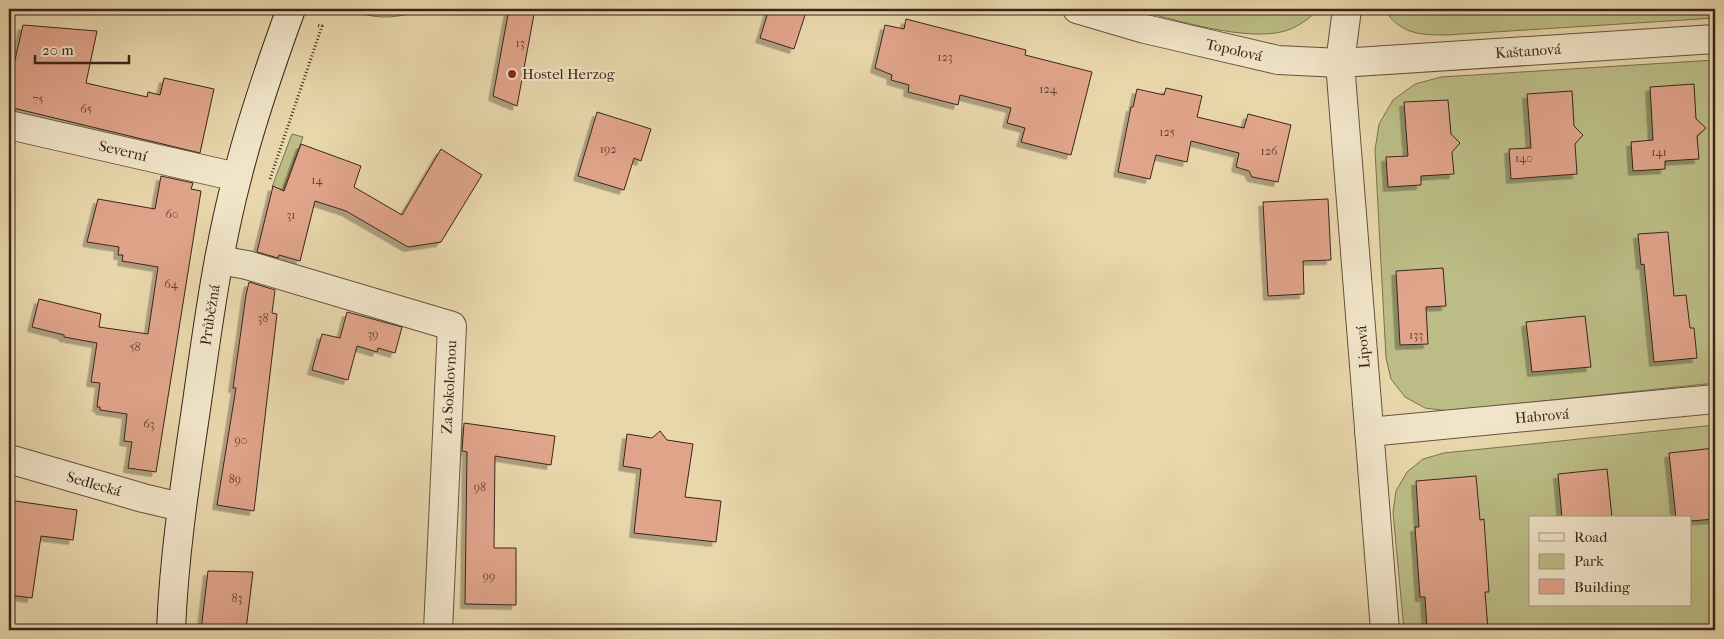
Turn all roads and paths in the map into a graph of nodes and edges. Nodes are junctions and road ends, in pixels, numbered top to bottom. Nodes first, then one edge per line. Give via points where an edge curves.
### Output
1 (291, 9) edge
2 (1077, 9) edge
3 (1347, 9) edge
4 (316, 24) dead end
5 (1715, 39) edge
6 (1340, 63) junction
7 (9, 125) edge
8 (237, 177) junction
9 (270, 180) dead end
10 (219, 260) junction
11 (1715, 399) edge
12 (1370, 432) junction
13 (9, 459) edge
14 (181, 506) junction
15 (171, 630) edge
16 (438, 630) edge
17 (1385, 630) edge

1 - 8 street, Průběžná
2 - 6 street, Topolová via 1145,29 1278,60
3 - 6 street
4 - 9 path via 322,26
5 - 6 street, Kaštanová
6 - 12 street, Lipová
7 - 8 street, Severní
8 - 10 street, Průběžná
10 - 14 street, Průběžná
10 - 16 street, Za Sokolovnou via 247,265 452,326
11 - 12 street, Habrová
12 - 17 street, Lipová
13 - 14 street, Sedlecká via 142,498
14 - 15 street, Průběžná

